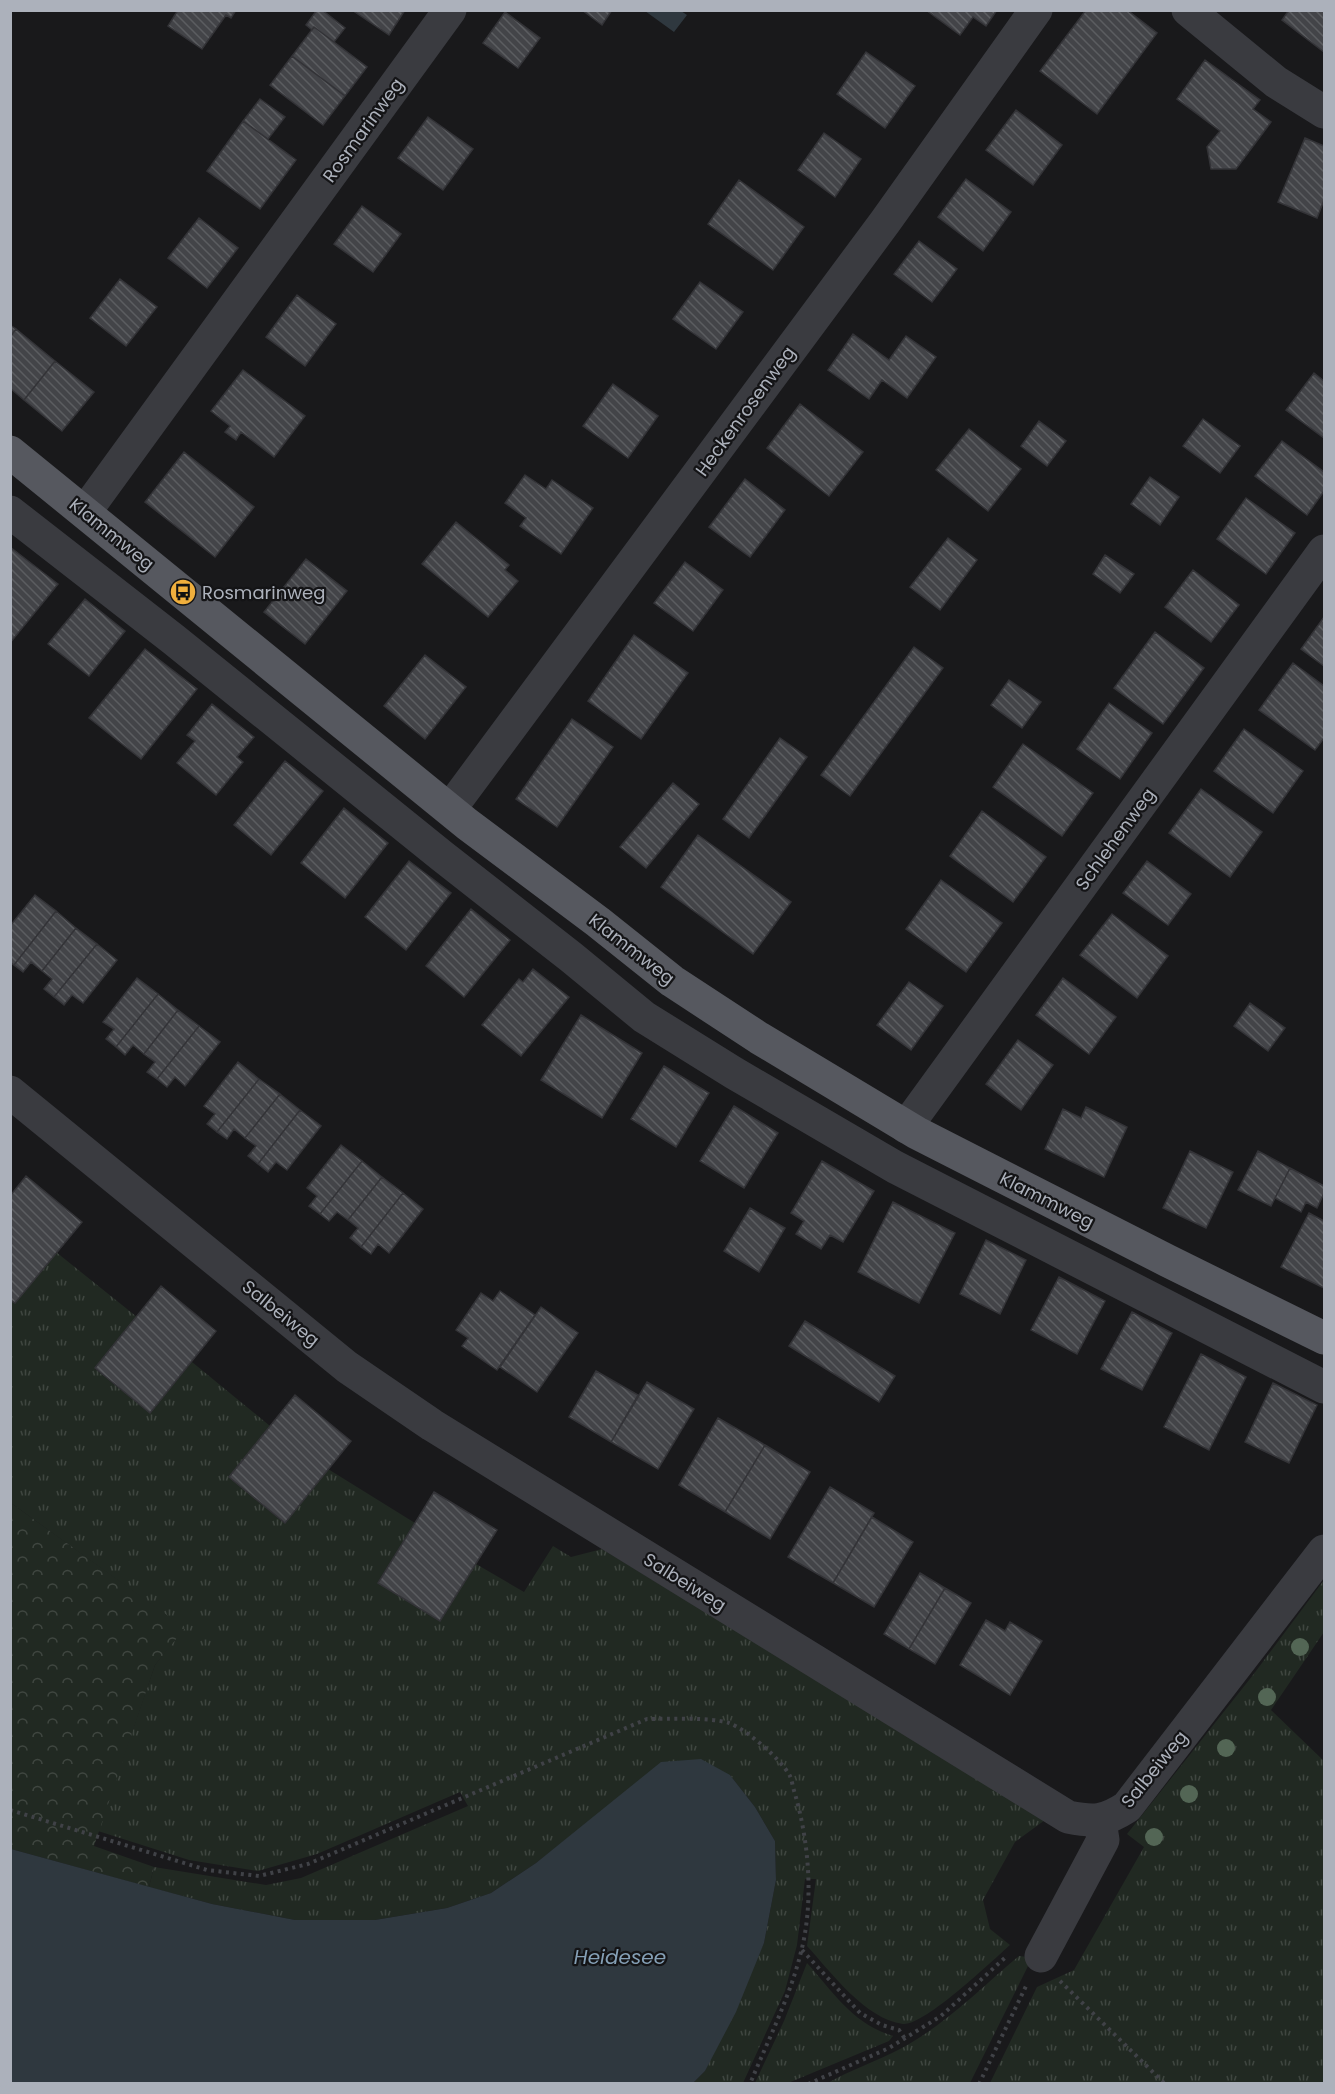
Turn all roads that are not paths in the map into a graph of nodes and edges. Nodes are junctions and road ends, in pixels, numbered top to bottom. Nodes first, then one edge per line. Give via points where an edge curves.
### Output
1 (450, 10) edge
2 (1036, 10) edge
3 (1188, 10) edge
4 (1324, 112) edge
5 (10, 452) edge
6 (10, 512) edge
7 (85, 512) junction
8 (1324, 550) edge
9 (450, 809) junction
10 (10, 1092) edge
11 (906, 1127) junction
12 (1324, 1338) edge
13 (1324, 1388) edge
14 (1324, 1551) edge
15 (1100, 1821) junction
16 (1038, 1961) road end

1 - 7 street, Rosmarinweg
2 - 9 street, Heckenrosenweg via 879,230
3 - 4 street via 1276,82
5 - 7 main road, Klammweg
6 - 13 street via 644,1017 895,1167
7 - 9 main road, Klammweg
8 - 11 street, Schlehenweg
9 - 11 main road, Klammweg via 672,981
10 - 15 street, Salbeiweg via 347,1367 432,1425 1045,1804 1068,1817
11 - 12 main road, Klammweg
14 - 15 street, Salbeiweg via 1127,1807
15 - 16 street via 1103,1840

